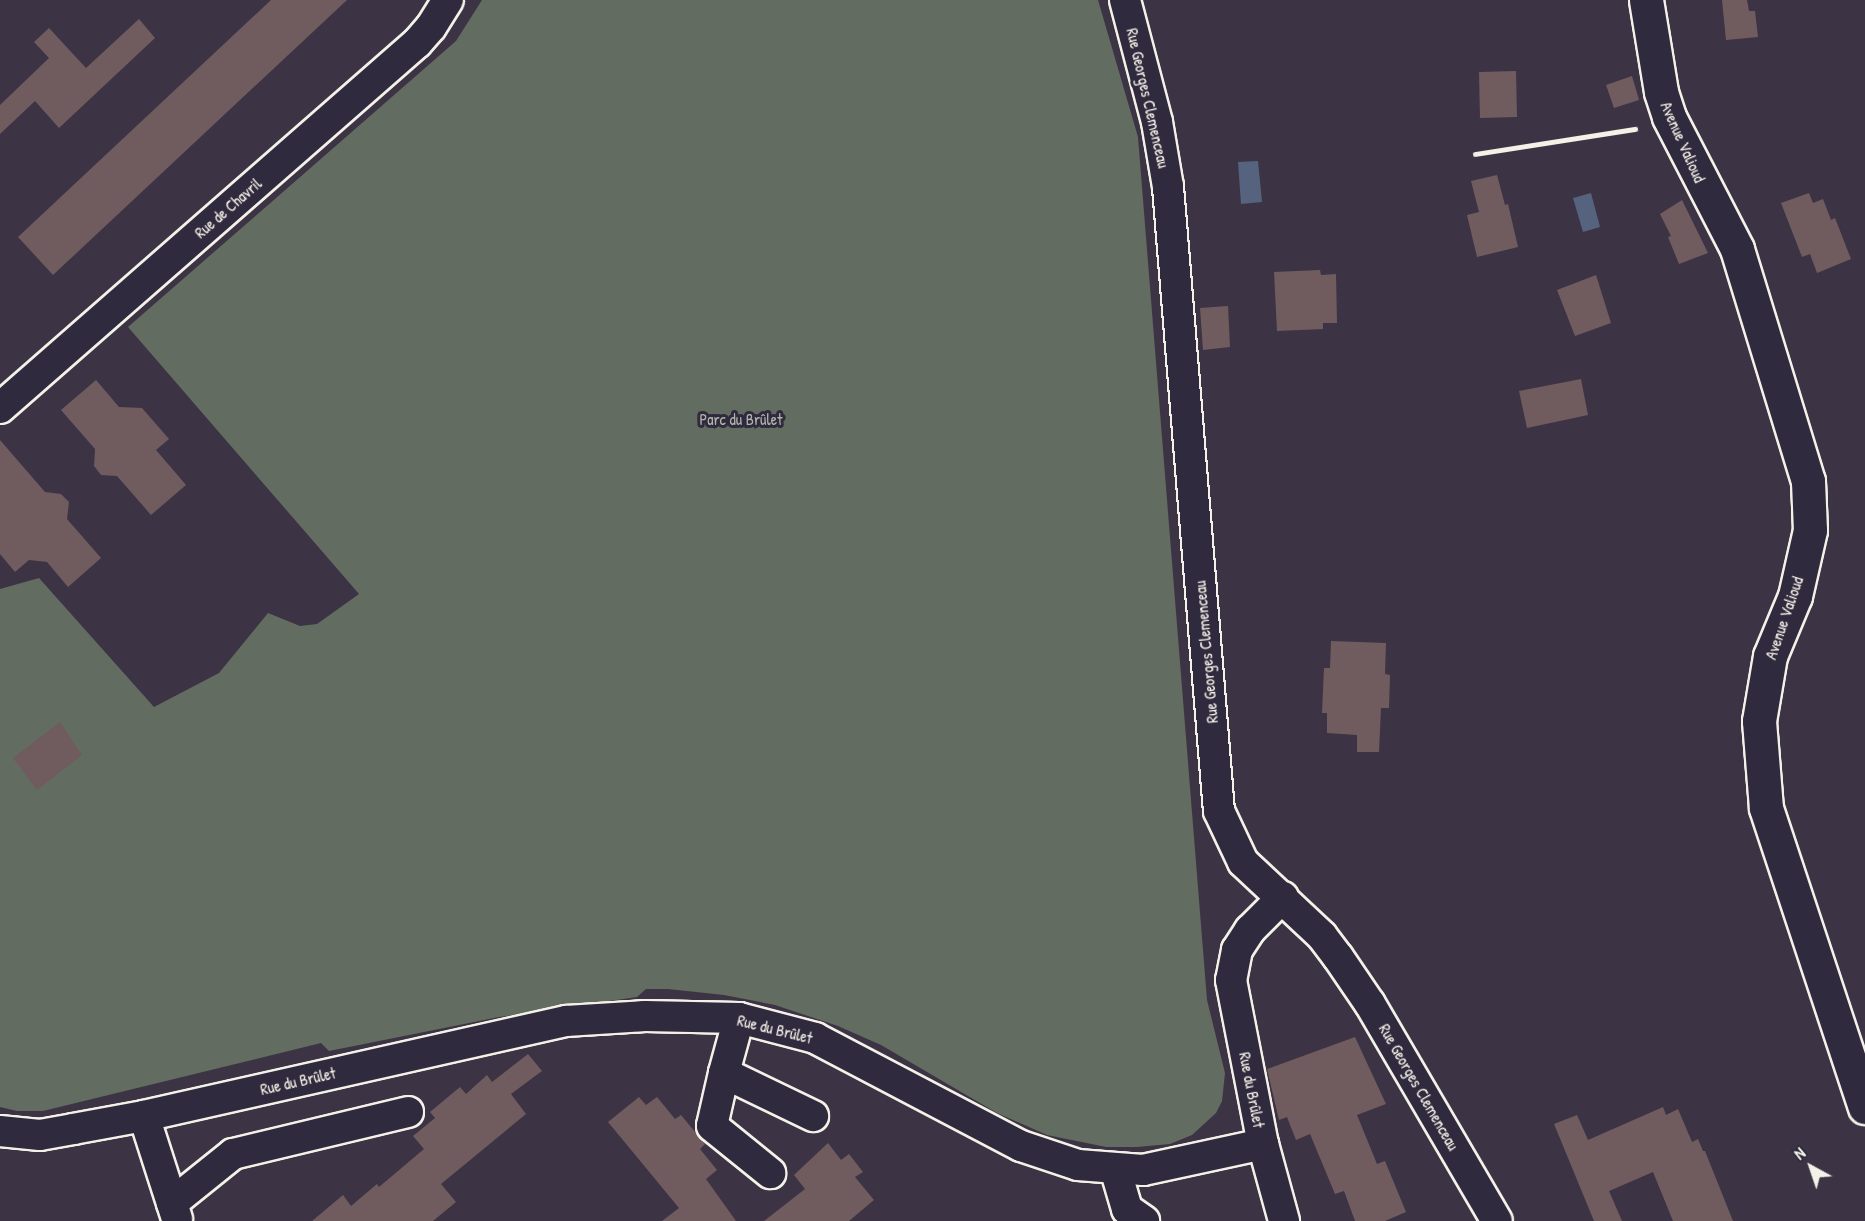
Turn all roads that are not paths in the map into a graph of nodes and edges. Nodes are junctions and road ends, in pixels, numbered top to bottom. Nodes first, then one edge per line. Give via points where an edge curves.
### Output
1 (448, 0) edge
2 (1125, 0) edge
3 (1646, 0) edge
4 (0, 408) edge
5 (1283, 897) junction
6 (739, 1018) junction
7 (724, 1073) junction
8 (1865, 1107) edge
9 (408, 1112) dead end
10 (144, 1116) junction
11 (813, 1116) dead end
12 (0, 1131) edge
13 (1263, 1144) junction
14 (1115, 1168) junction
15 (770, 1173) dead end
16 (175, 1212) edge
17 (1144, 1221) edge
18 (1284, 1221) edge
19 (1497, 1221) edge

1 - 4 street, Rue de Chavril via 417,43
2 - 5 street, Rue Georges Clemenceau via 1157,122 1168,187 1219,811 1243,862
3 - 8 main road, Avenue Valioud via 1661,92 1669,117 1737,249 1808,481 1810,530 1795,596 1770,656 1759,721 1766,808
5 - 13 street, Rue du Brûlet via 1250,930 1238,950 1231,980
5 - 19 street, Rue Georges Clemenceau via 1322,936 1370,1004
6 - 7 street
6 - 10 street, Rue du Brûlet via 645,1016 566,1021
6 - 14 street, Rue du Brûlet via 815,1038 1021,1146 1078,1165
7 - 11 street
7 - 15 street via 712,1126
9 - 16 street via 233,1154
10 - 12 street, Rue du Brûlet via 40,1135
10 - 16 street
13 - 14 street, Rue du Brûlet via 1143,1170
13 - 18 street
14 - 17 street via 1126,1209

